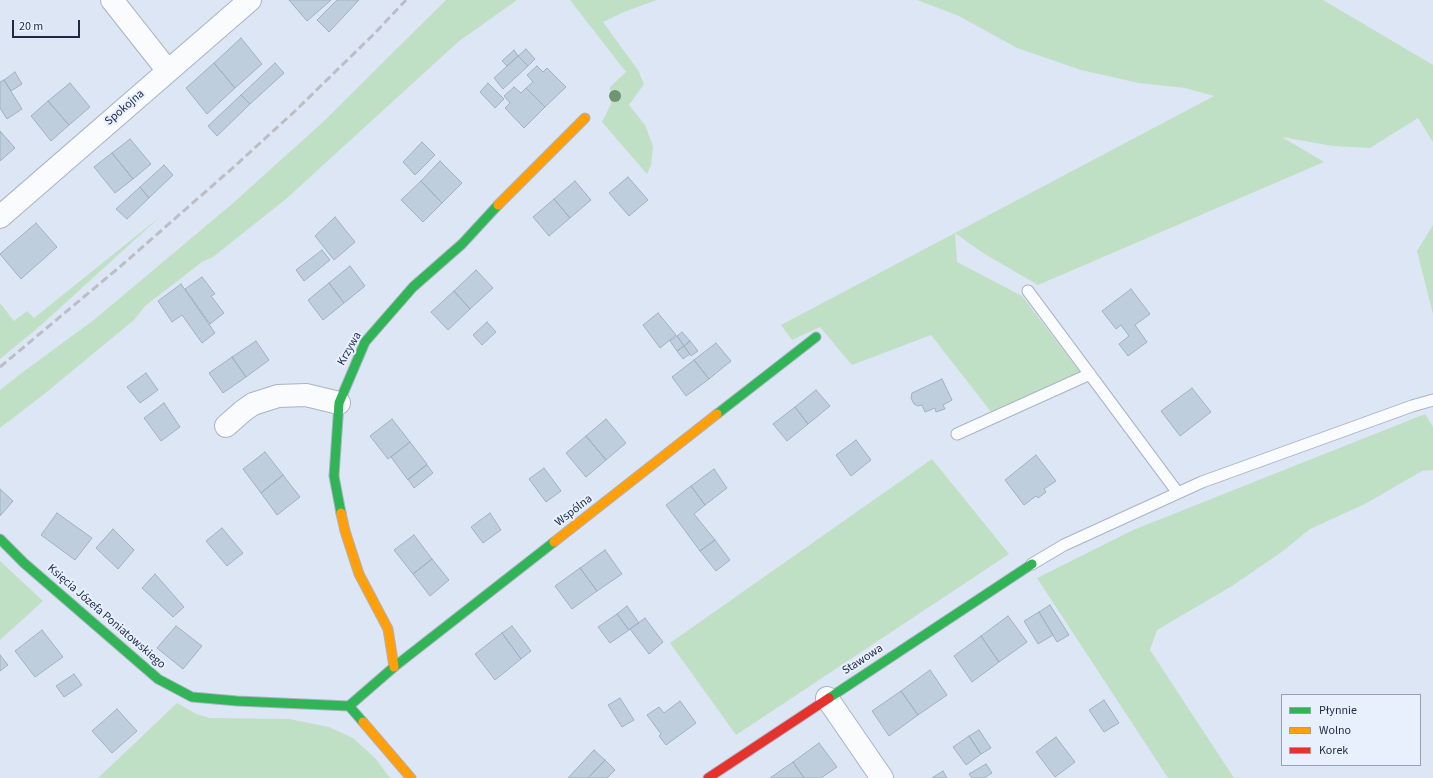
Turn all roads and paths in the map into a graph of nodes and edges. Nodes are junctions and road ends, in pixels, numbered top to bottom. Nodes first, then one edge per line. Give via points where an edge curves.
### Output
1 (112, 0) edge
2 (250, 0) edge
3 (168, 71) junction
4 (585, 118) dead end
5 (0, 217) edge
6 (1028, 292) dead end
7 (816, 337) dead end
8 (1090, 374) junction
9 (1433, 400) edge
10 (339, 403) junction
11 (226, 426) dead end
12 (957, 434) dead end
13 (1178, 493) junction
14 (0, 539) edge
15 (1032, 564) joint
16 (394, 667) junction
17 (827, 698) junction
18 (349, 706) junction
19 (411, 778) edge
20 (708, 778) edge
21 (882, 778) edge

1 - 3 street
2 - 3 street, Spokojna
3 - 5 street, Spokojna
4 - 10 street, Krzywa via 462,244 413,287 365,342
6 - 8 lane
7 - 16 street, Wspólna
8 - 12 lane
8 - 13 lane
9 - 13 lane via 1202,482
10 - 11 street via 306,395 278,396 253,404
10 - 16 street, Krzywa via 334,476 345,531 359,574 388,629
13 - 15 lane via 1064,545
14 - 18 street, Księcia Józefa Poniatowskiego via 24,563 158,679 192,697
15 - 17 street, Stawowa
16 - 18 street, Wspólna
17 - 20 street, Stawowa
17 - 21 street
18 - 19 street

